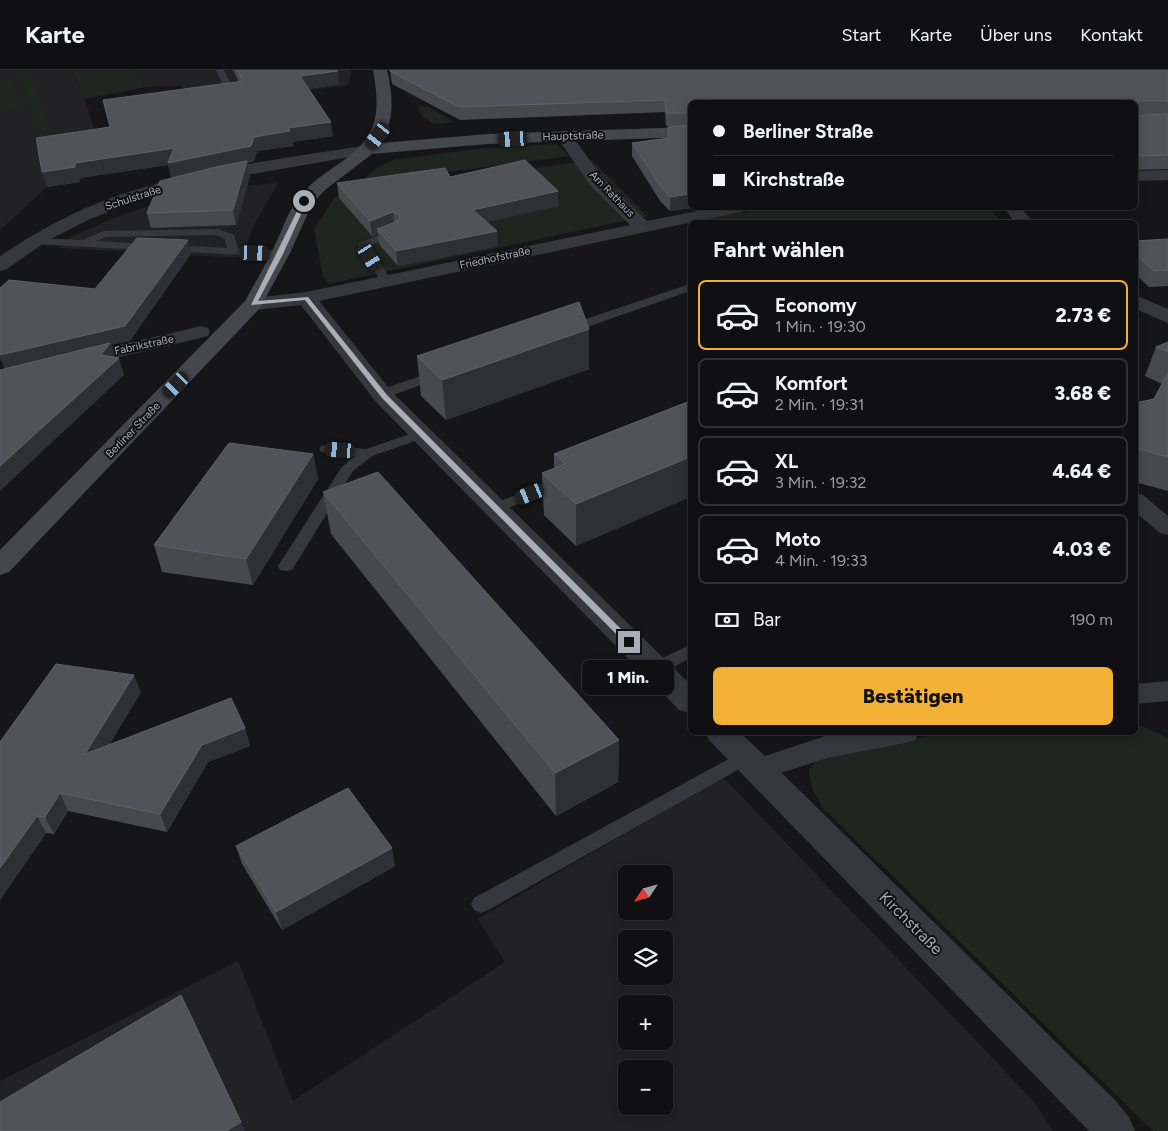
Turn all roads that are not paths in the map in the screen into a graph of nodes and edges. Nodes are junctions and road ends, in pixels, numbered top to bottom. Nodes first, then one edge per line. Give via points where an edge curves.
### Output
1 (220, 70) edge
2 (380, 70) edge
3 (228, 87) edge
4 (688, 132) edge
5 (564, 136) junction
6 (367, 150) junction
7 (1168, 175) edge
8 (1138, 176) edge
9 (725, 210) edge
10 (1014, 210) edge
11 (672, 220) junction
12 (1022, 220) edge
13 (644, 226) junction
14 (688, 229) edge
15 (395, 232) edge
16 (32, 241) junction
17 (78, 244) junction
18 (233, 252) junction
19 (280, 254) junction
20 (0, 265) edge
21 (386, 282) junction
22 (688, 288) edge
23 (306, 298) junction
24 (1138, 302) edge
25 (253, 304) junction
26 (1168, 317) edge
27 (201, 332) dead end
28 (554, 334) edge
29 (163, 341) joint
30 (60, 365) edge
31 (454, 369) edge
32 (382, 394) junction
33 (422, 434) junction
34 (326, 449) dead end
35 (367, 453) junction
36 (577, 474) edge
37 (1138, 503) edge
38 (496, 508) junction
39 (1168, 528) edge
40 (0, 566) edge
41 (286, 566) dead end
42 (688, 652) edge
43 (656, 668) junction
44 (1168, 691) edge
45 (1138, 694) edge
46 (688, 700) edge
47 (723, 735) edge
48 (890, 735) edge
49 (751, 764) junction
50 (481, 904) dead end
51 (1108, 1122) edge

1 - 3 lane
2 - 6 main road via 382,123 378,136
4 - 5 main road, Hauptstraße
5 - 6 main road, Hauptstraße
5 - 13 street, Am Rathaus via 596,181
6 - 16 street, Schulstraße via 155,190 102,208
6 - 19 main road, Berliner Straße via 332,174 304,201
7 - 8 street
9 - 11 street, Friedhofstraße
10 - 12 street
11 - 13 street, Friedhofstraße
11 - 14 street
13 - 21 street, Friedhofstraße
15 - 21 lane via 363,245
16 - 17 lane
16 - 20 street, Schulstraße
17 - 18 lane
17 - 18 lane via 104,234 218,232 230,236
18 - 19 lane
19 - 25 main road, Berliner Straße
21 - 23 street, Friedhofstraße
22 - 28 lane
23 - 25 street, Friedhofstraße
23 - 32 street
24 - 26 street
25 - 40 main road, Berliner Straße
27 - 29 street, Fabrikstraße
29 - 30 street, Fabrikstraße
31 - 32 lane
32 - 33 street
33 - 35 lane
33 - 38 street
34 - 35 lane
35 - 41 lane via 348,468
36 - 38 lane
37 - 39 street
38 - 43 street
42 - 43 lane
43 - 46 street
44 - 45 street
47 - 49 street, Kirchstraße
48 - 49 street
49 - 50 lane
49 - 51 street, Kirchstraße

